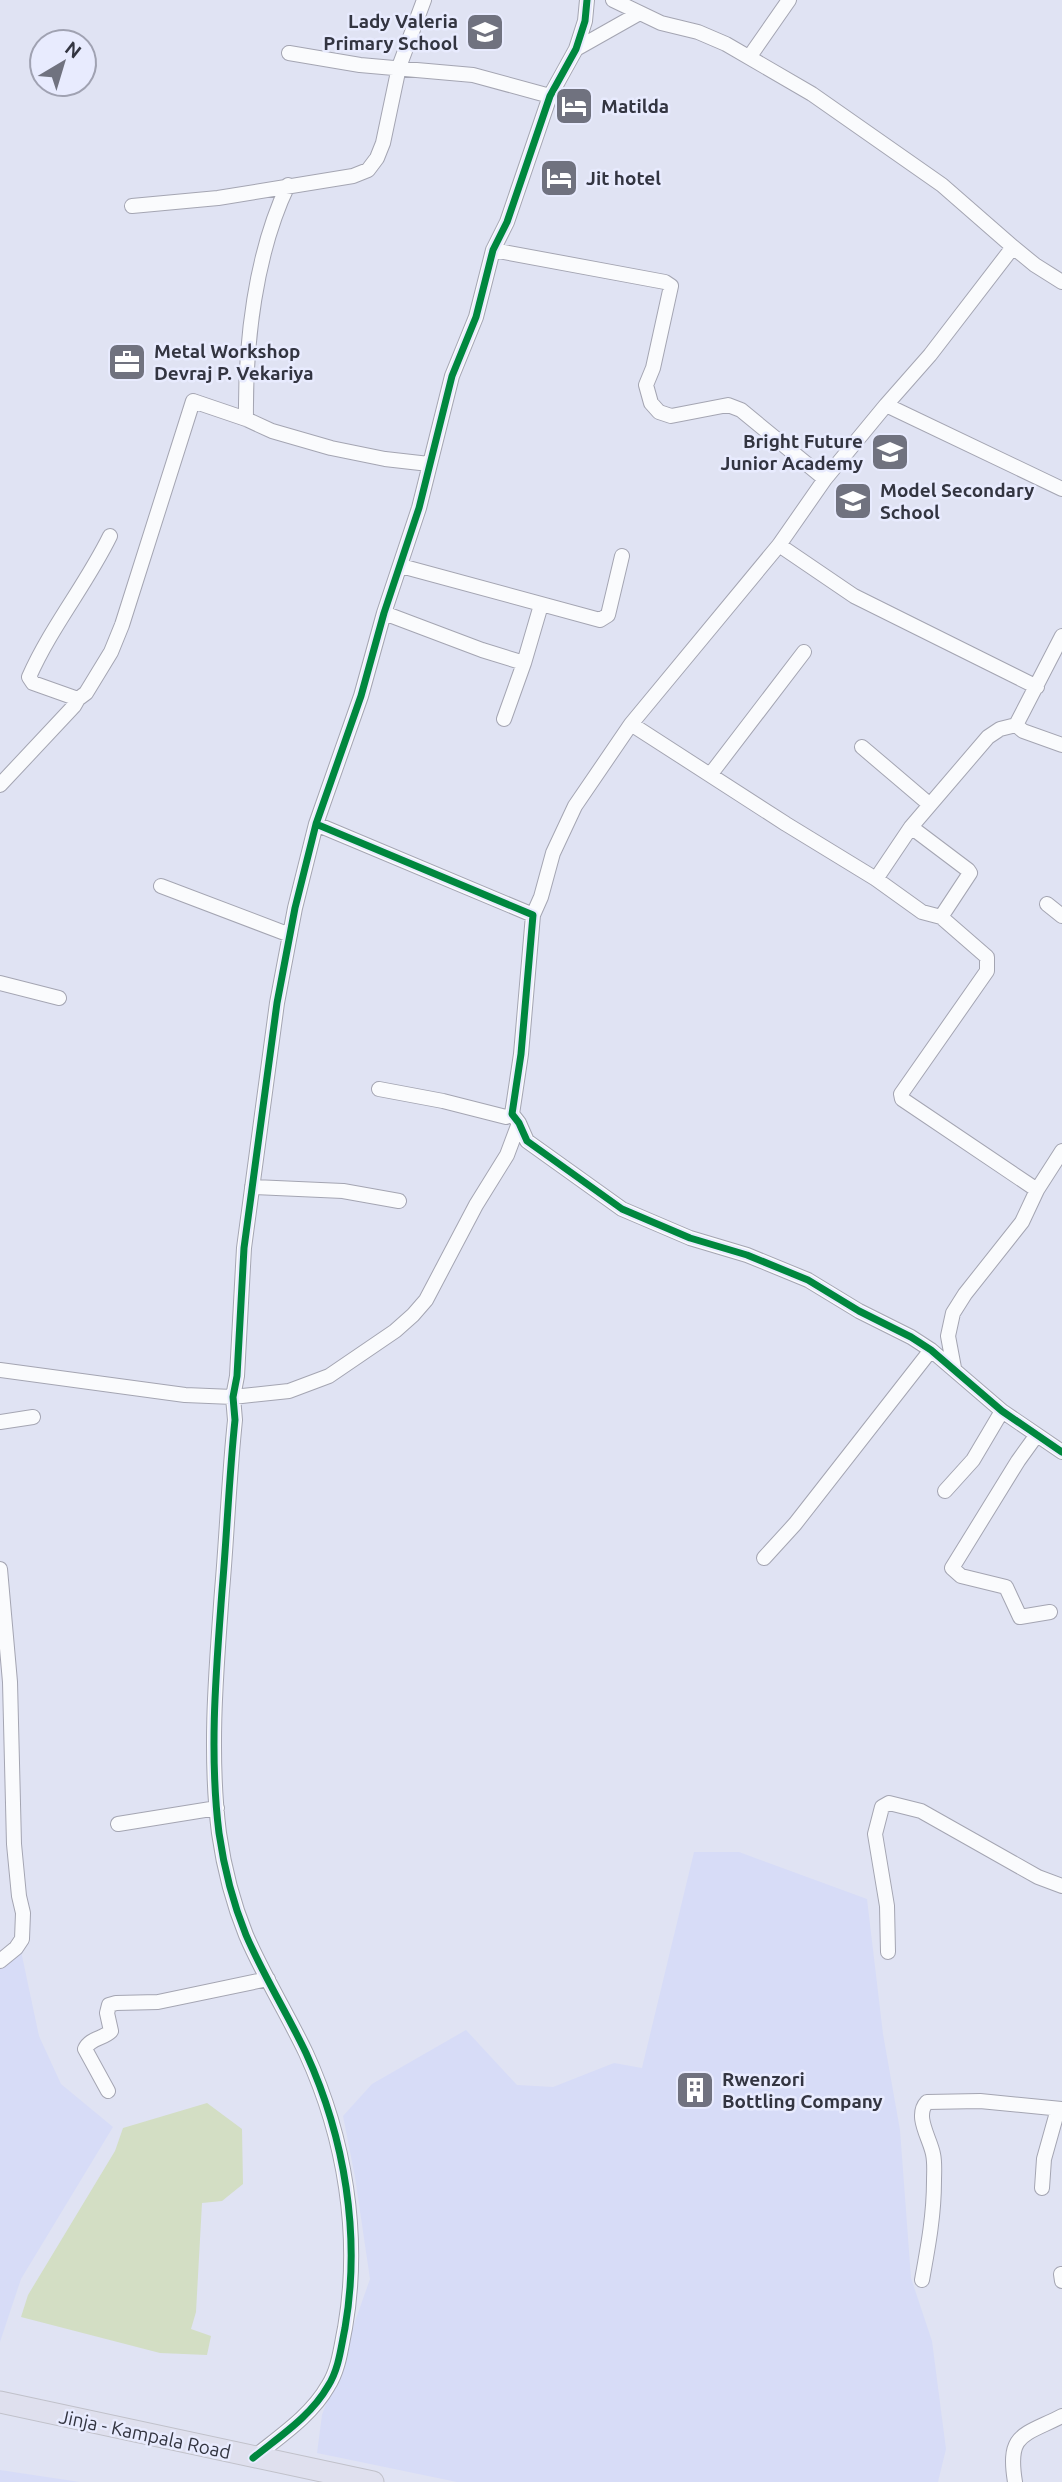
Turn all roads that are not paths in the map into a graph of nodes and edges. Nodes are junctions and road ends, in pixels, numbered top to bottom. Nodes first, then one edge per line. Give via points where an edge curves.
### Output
1 (424, 0) edge
2 (587, 0) edge
3 (613, 0) edge
4 (789, 0) edge
5 (638, 13) junction
6 (576, 49) junction
7 (289, 53) dead end
8 (750, 56) junction
9 (399, 67) junction
10 (550, 96) junction
11 (288, 185) junction
12 (132, 206) dead end
13 (1013, 247) junction
14 (493, 250) junction
15 (1062, 282) edge
16 (886, 405) junction
17 (246, 419) junction
18 (429, 464) junction
19 (825, 480) junction
20 (1062, 489) edge
21 (110, 536) dead end
22 (779, 545) junction
23 (622, 556) dead end
24 (401, 566) junction
25 (541, 605) junction
26 (384, 613) junction
27 (1062, 636) edge
28 (804, 652) dead end
29 (524, 663) junction
30 (1037, 687) junction
31 (78, 699) junction
32 (503, 719) dead end
33 (631, 724) junction
34 (1016, 725) junction
35 (1062, 745) edge
36 (862, 747) dead end
37 (710, 775) junction
38 (0, 785) edge
39 (929, 804) junction
40 (316, 824) junction
41 (911, 827) junction
42 (876, 879) junction
43 (161, 886) dead end
44 (1046, 904) dead end
45 (533, 915) junction
46 (1062, 916) edge
47 (941, 917) junction
48 (289, 935) junction
49 (0, 983) edge
50 (59, 998) dead end
51 (379, 1089) dead end
52 (516, 1118) junction
53 (1062, 1151) edge
54 (252, 1187) junction
55 (1037, 1190) junction
56 (399, 1201) dead end
57 (931, 1350) junction
58 (954, 1368) junction
59 (0, 1370) edge
60 (233, 1397) junction
61 (1002, 1411) junction
62 (33, 1417) dead end
63 (0, 1422) edge
64 (1036, 1436) junction
65 (1062, 1452) edge
66 (945, 1491) dead end
67 (764, 1558) dead end
68 (0, 1569) edge
69 (1050, 1612) dead end
70 (6, 1771) edge
71 (217, 1808) junction
72 (118, 1824) dead end
73 (1062, 1886) edge
74 (888, 1952) dead end
75 (0, 1961) edge
76 (268, 1979) junction
77 (108, 2091) dead end
78 (1060, 2109) edge
79 (1042, 2188) dead end
80 (1061, 2274) edge
81 (922, 2280) dead end
82 (1062, 2281) edge
83 (0, 2402) edge
84 (1062, 2416) edge
85 (253, 2458) junction
86 (373, 2482) edge
87 (1016, 2482) edge

1 - 9 street
2 - 6 street
3 - 5 street
4 - 8 street
5 - 6 street
5 - 8 street via 698,32
6 - 10 street
7 - 9 street
8 - 13 street via 902,155
9 - 10 street via 473,75
9 - 11 street via 383,143 368,170
10 - 14 street
11 - 12 street via 218,198
11 - 17 street via 274,214 258,282
13 - 15 street
13 - 16 street
14 - 18 street
14 - 19 street via 671,286 646,385 650,403 671,416 728,405 741,410
16 - 19 street
16 - 20 street
17 - 18 street via 331,448
17 - 31 street via 193,401 122,625 111,652
18 - 24 street
19 - 22 street
21 - 31 street via 29,677 33,683
22 - 30 street via 854,596
22 - 33 street
23 - 25 street via 604,618
24 - 25 street
24 - 26 street
25 - 29 street
26 - 29 street
26 - 40 street via 361,696
27 - 30 street
28 - 37 street
29 - 32 street
30 - 34 street
31 - 38 street
33 - 37 street
33 - 45 street via 575,806 553,853
34 - 35 street
34 - 39 street via 988,737
36 - 39 street
37 - 42 street
39 - 41 street
40 - 45 street
40 - 48 street
41 - 42 street
41 - 47 street via 970,873
42 - 47 street via 922,912
43 - 48 street
44 - 46 street
45 - 52 street
47 - 55 street via 987,957 987,971 901,1094 902,1099
48 - 54 street
49 - 50 street
51 - 52 street
52 - 57 street via 527,1142 622,1209 808,1280
52 - 60 street via 507,1155 436,1284 413,1315 352,1362 312,1385
53 - 55 street
54 - 56 street via 342,1191
54 - 60 street
55 - 58 street via 1022,1223 953,1313 948,1336
57 - 58 street
57 - 67 street
58 - 61 street
59 - 60 street via 185,1395
60 - 71 street via 215,1692
61 - 64 street
61 - 66 street via 973,1460
62 - 63 street
64 - 65 street
64 - 69 street via 952,1568 961,1576 1006,1587 1020,1617
68 - 70 street via 10,1682
70 - 75 street via 23,1913 22,1939
71 - 72 street
71 - 76 street via 233,1898
73 - 74 street via 920,1811 889,1803 882,1807 875,1834 887,1906
76 - 77 street via 158,2002 109,2006 111,2031 85,2049
76 - 85 street via 315,2075 338,2145 351,2258 348,2310 330,2384 310,2411
78 - 79 street via 1044,2159
78 - 81 street via 980,2101 928,2102 924,2106 933,2154 934,2213
80 - 82 street
83 - 85 highway, Jinja - Kampala Road
84 - 87 street via 1017,2442 1012,2455
85 - 86 highway, Jinja - Kampala Road

